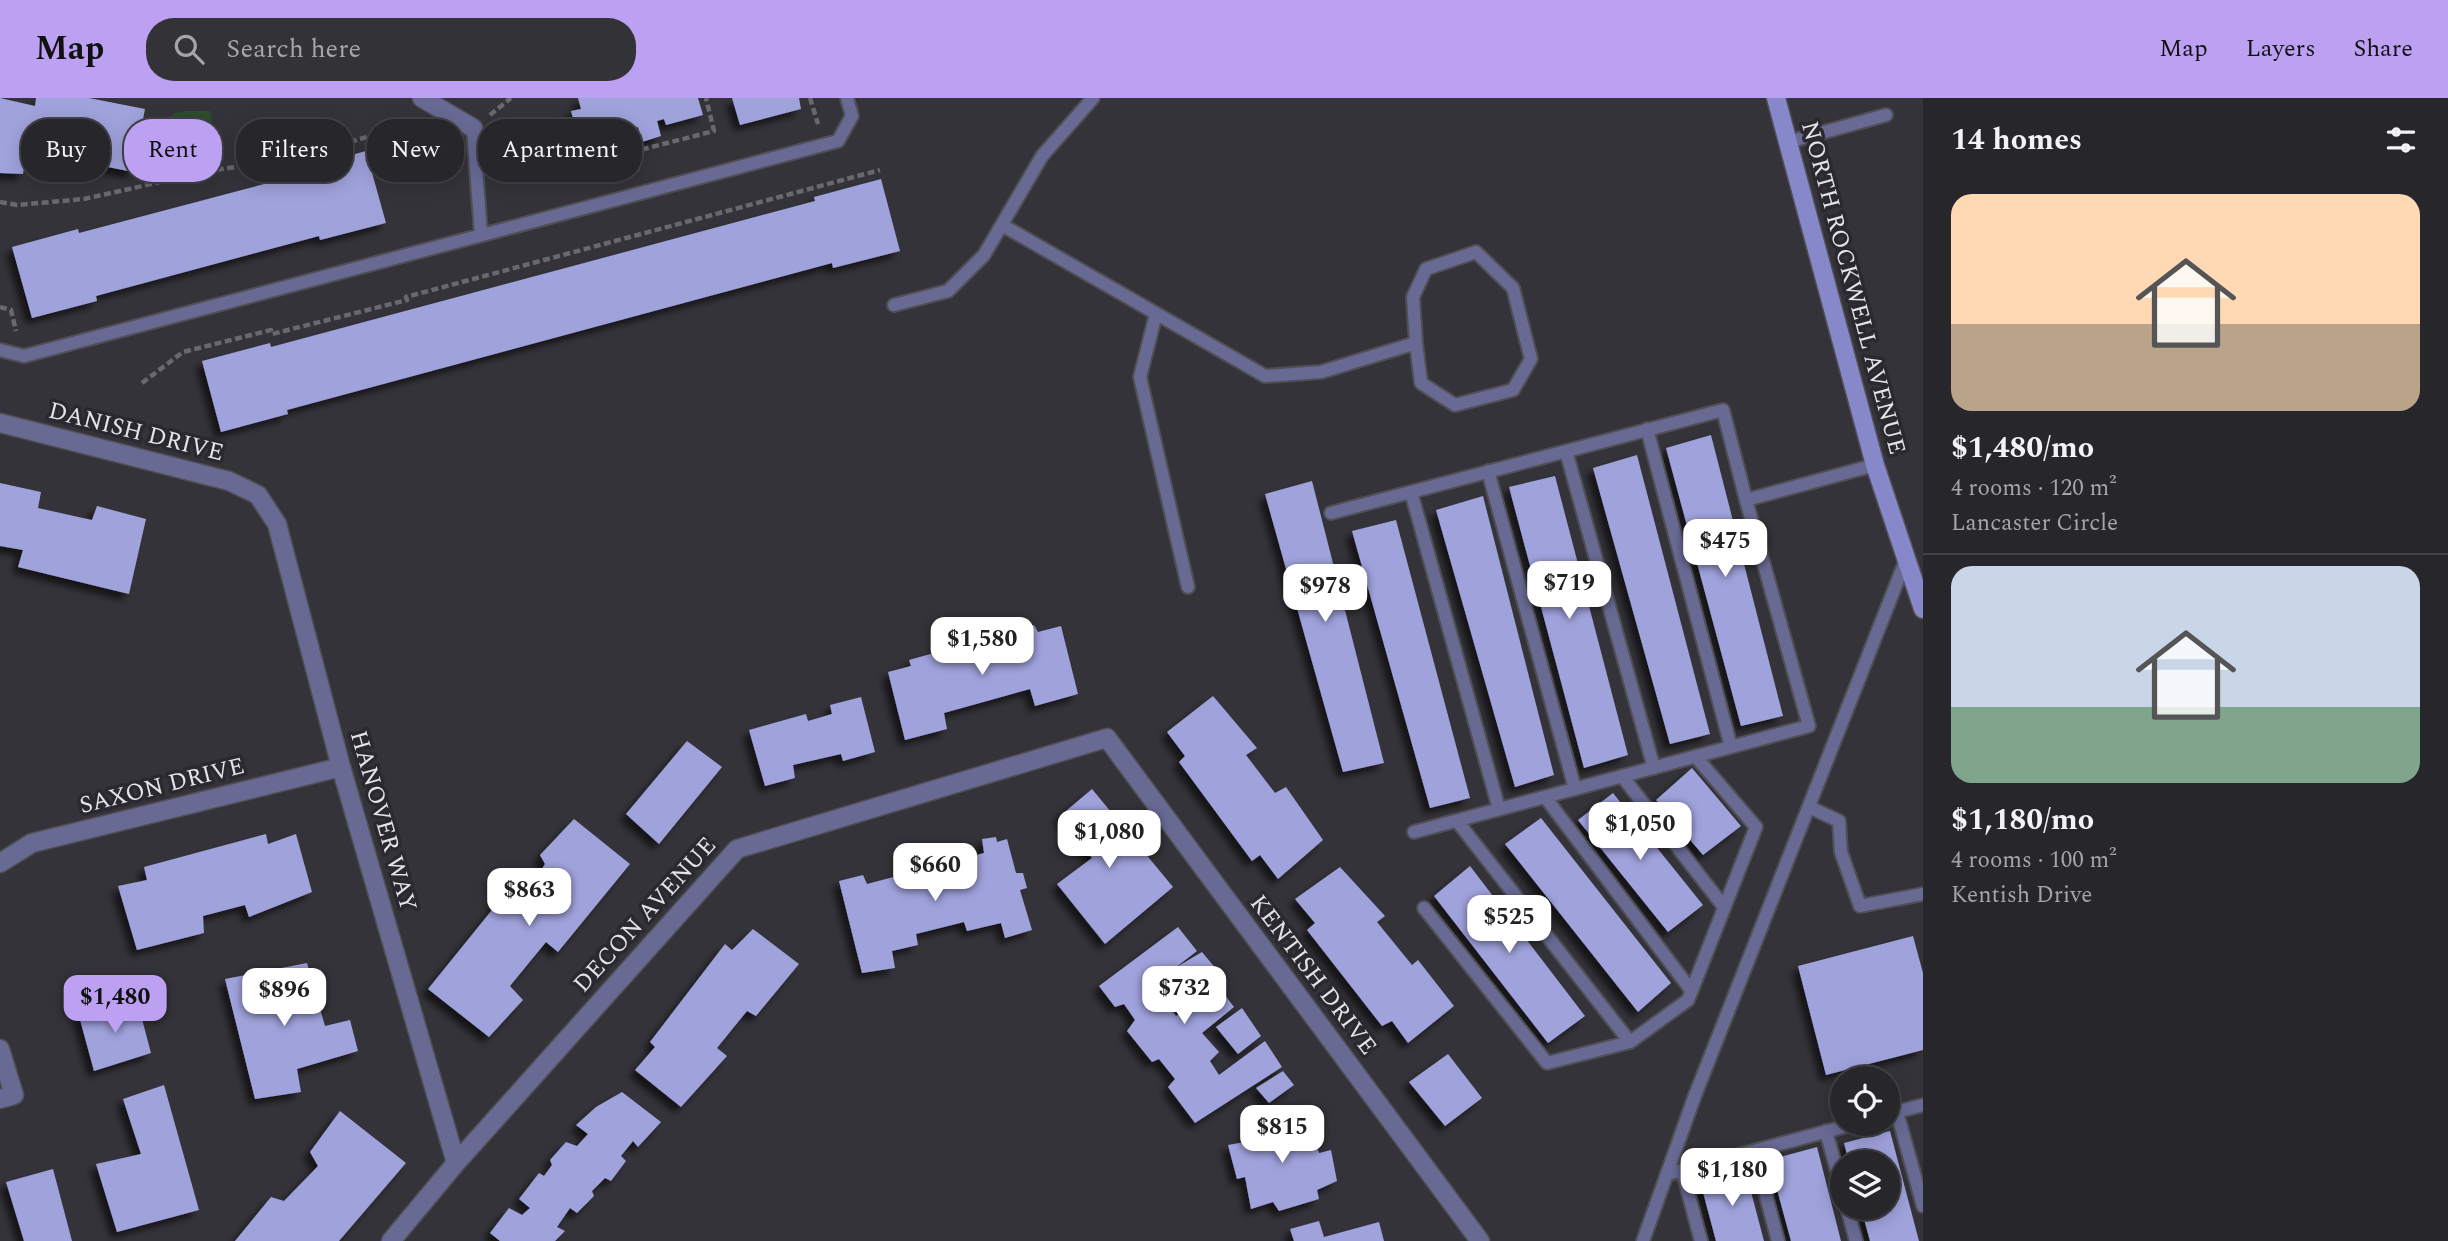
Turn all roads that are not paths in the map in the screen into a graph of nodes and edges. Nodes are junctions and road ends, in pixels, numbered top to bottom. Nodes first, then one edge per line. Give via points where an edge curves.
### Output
1 (847, 98) edge
2 (1093, 98) edge
3 (1776, 98) edge
4 (418, 104) edge
5 (1886, 115) dead end
6 (473, 128) joint
7 (1788, 142) junction
8 (1002, 225) junction
9 (481, 234) junction
10 (894, 305) dead end
11 (1156, 314) junction
12 (1416, 343) junction
13 (0, 350) edge
14 (0, 423) edge
15 (1647, 429) junction
16 (1566, 451) junction
17 (1875, 466) junction
18 (1488, 471) junction
19 (1411, 492) junction
20 (258, 495) joint
21 (1746, 500) junction
22 (1331, 513) dead end
23 (1905, 562) junction
24 (1188, 587) dead end
25 (1923, 609) edge
26 (1107, 738) joint
27 (1731, 747) junction
28 (1696, 757) junction
29 (341, 767) junction
30 (1654, 768) junction
31 (1622, 776) junction
32 (1575, 789) junction
33 (1545, 797) junction
34 (1809, 807) junction
35 (1499, 809) junction
36 (1457, 821) junction
37 (1414, 832) dead end
38 (0, 863) edge
39 (1923, 894) edge
40 (1724, 907) junction
41 (1424, 908) dead end
42 (1691, 990) junction
43 (1630, 1042) junction
44 (0, 1049) edge
45 (0, 1099) edge
46 (1923, 1105) edge
47 (1900, 1111) edge
48 (1830, 1130) edge
49 (1826, 1131) junction
50 (1900, 1135) edge
51 (1831, 1150) edge
52 (1754, 1151) junction
53 (456, 1163) junction
54 (1682, 1170) junction
55 (1668, 1174) junction
56 (1923, 1206) edge
57 (1850, 1220) edge
58 (391, 1241) edge
59 (1480, 1241) edge
60 (1643, 1241) edge
61 (1701, 1241) edge
62 (1777, 1241) edge
63 (1856, 1241) edge

1 - 9 lane via 852,116 838,141
2 - 8 lane via 1042,156
3 - 7 main road, NORTH ROCKWELL AVENUE
4 - 6 street
5 - 7 lane
6 - 9 lane
7 - 17 main road, NORTH ROCKWELL AVENUE
8 - 10 lane via 984,255 948,291
8 - 11 lane
9 - 13 lane via 24,356
11 - 12 lane via 1265,376 1321,372
11 - 24 lane via 1140,377
12 - 12 lane via 1413,298 1426,269 1476,252 1513,288 1531,359 1513,390 1455,405 1420,383
14 - 20 street, DANISH DRIVE via 229,481
15 - 16 lane
15 - 21 lane via 1723,410
15 - 27 lane
16 - 18 lane
16 - 30 lane
17 - 21 lane
17 - 23 main road, NORTH ROCKWELL AVENUE
18 - 19 lane
18 - 32 lane
19 - 22 lane
19 - 35 lane
20 - 29 street, HANOVER WAY via 277,524
21 - 27 lane via 1809,726
23 - 25 main road, NORTH ROCKWELL AVENUE
23 - 34 lane
26 - 53 street, DECON AVENUE via 737,849
26 - 59 street, KENTISH DRIVE
27 - 28 lane
28 - 30 lane
28 - 40 lane via 1756,827
29 - 38 street, SAXON DRIVE via 32,843
29 - 53 street, HANOVER WAY
30 - 31 lane
31 - 32 lane
31 - 40 lane
32 - 33 lane
33 - 35 lane
33 - 42 lane
34 - 39 lane via 1839,821 1841,852 1860,906
34 - 55 lane
35 - 36 lane
36 - 37 lane
36 - 43 lane
40 - 42 lane
41 - 43 lane via 1547,1063
42 - 43 lane via 1688,1000
44 - 45 street via 14,1095
46 - 47 lane
48 - 49 lane
49 - 51 lane
49 - 52 lane
50 - 56 lane
52 - 54 lane
52 - 62 lane
53 - 58 street, DECON AVENUE
54 - 55 lane
54 - 61 lane
55 - 60 lane
57 - 63 lane

